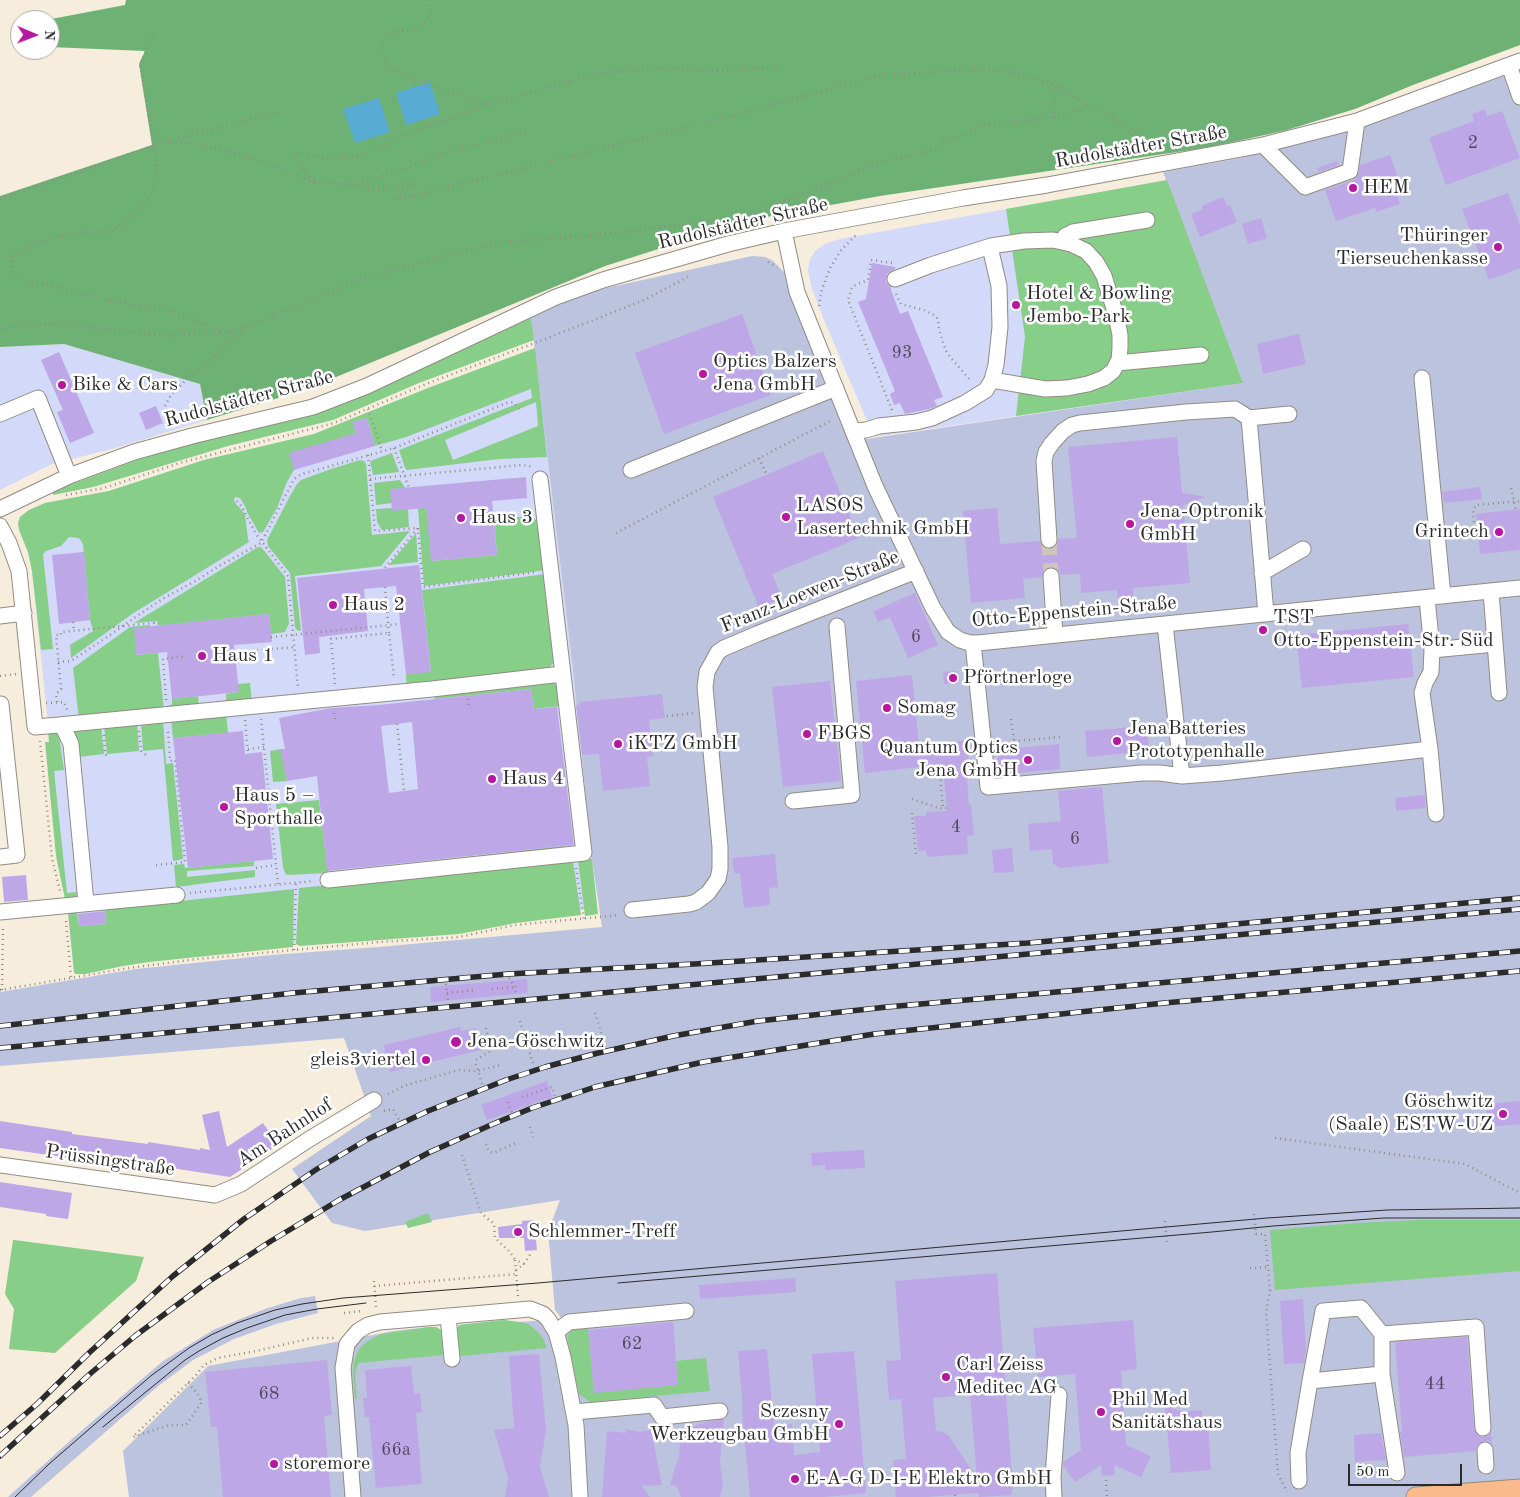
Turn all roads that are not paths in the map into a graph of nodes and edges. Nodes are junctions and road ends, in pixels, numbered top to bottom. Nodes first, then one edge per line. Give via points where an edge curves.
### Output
1 (1514, 63) edge
2 (1520, 97) edge
3 (1357, 121) junction
4 (1263, 145) junction
5 (1146, 220) dead end
6 (784, 231) junction
7 (1062, 242) junction
8 (990, 247) junction
9 (895, 278) road end
10 (1201, 355) dead end
11 (1117, 363) junction
12 (1422, 378) dead end
13 (988, 386) junction
14 (836, 388) junction
15 (0, 414) edge
16 (1289, 414) dead end
17 (1249, 418) junction
18 (853, 431) junction
19 (631, 470) dead end
20 (69, 476) junction
21 (540, 479) road end
22 (0, 509) edge
23 (0, 526) edge
24 (1049, 540) tunnel mouth
25 (1303, 550) dead end
26 (916, 571) junction
27 (1262, 572) junction
28 (1051, 576) tunnel mouth
29 (1520, 588) edge
30 (1491, 592) junction
31 (1443, 596) junction
32 (1427, 598) junction
33 (24, 613) junction
34 (1266, 614) junction
35 (0, 616) edge
36 (1165, 624) junction
37 (837, 626) dead end
38 (1055, 634) junction
39 (973, 643) junction
40 (1495, 644) junction
41 (1432, 650) junction
42 (562, 674) junction
43 (1499, 693) dead end
44 (0, 705) edge
45 (64, 725) junction
46 (1430, 749) junction
47 (1182, 776) junction
48 (793, 801) dead end
49 (1436, 814) dead end
50 (0, 857) edge
51 (328, 880) road end
52 (176, 895) road end
53 (86, 903) junction
54 (632, 910) road end
55 (1, 912) edge
56 (374, 1100) road end
57 (0, 1165) edge
58 (214, 1196) joint
59 (686, 1311) dead end
60 (448, 1316) junction
61 (556, 1332) junction
62 (1382, 1334) junction
63 (452, 1359) dead end
64 (1382, 1374) junction
65 (1310, 1381) junction
66 (1059, 1395) dead end
67 (720, 1411) dead end
68 (574, 1412) junction
69 (1483, 1428) dead end
70 (1485, 1450) dead end
71 (1486, 1466) dead end
72 (1397, 1473) dead end
73 (1299, 1482) dead end
74 (1520, 1489) edge
75 (353, 1497) edge
76 (580, 1497) edge
77 (1054, 1497) edge
78 (1416, 1497) edge

1 - 2 street
1 - 3 street, Rudolstädter Straße
3 - 4 street, Rudolstädter Straße
3 - 4 street via 1350,171 1305,187
4 - 6 street, Rudolstädter Straße
5 - 7 street via 1073,232
6 - 14 street, Otto-Eppenstein-Straße via 797,292
6 - 20 street, Rudolstädter Straße via 603,280 556,297 366,386 313,407 151,447
7 - 8 street via 1024,241
7 - 11 street via 1086,251 1104,276 1120,335
8 - 9 street
8 - 13 street via 1000,307 998,348
10 - 11 street
11 - 13 street via 1104,378 1067,388
12 - 31 street
13 - 18 street via 966,403 932,418
14 - 18 street, Otto-Eppenstein-Straße
14 - 19 street
15 - 20 street via 38,398
16 - 17 street
17 - 24 street via 1235,409 1072,425 1052,443 1044,461
17 - 27 street
18 - 26 street, Otto-Eppenstein-Straße via 875,486
20 - 22 street, Rudolstädter Straße
21 - 42 street
23 - 33 street via 18,571
25 - 27 street
26 - 39 street, Otto-Eppenstein-Straße via 948,632
26 - 54 street, Franz-Loewen-Straße via 718,652 707,672 705,687 720,847 718,879 696,902
27 - 34 street
28 - 38 street
29 - 30 street, Otto-Eppenstein-Straße
30 - 31 street, Otto-Eppenstein-Straße
30 - 40 street
31 - 32 street, Otto-Eppenstein-Straße
32 - 34 street, Otto-Eppenstein-Straße
32 - 41 street
33 - 35 street
33 - 45 street via 35,727
34 - 36 street, Otto-Eppenstein-Straße
36 - 38 street, Otto-Eppenstein-Straße
36 - 47 street
37 - 48 street via 852,795
38 - 39 street, Otto-Eppenstein-Straße
39 - 47 street via 988,788 1142,773
40 - 41 street
40 - 43 street
41 - 46 street via 1431,672 1422,694
42 - 45 street
42 - 51 street via 584,853
44 - 50 street via 17,856
45 - 53 street via 72,751
46 - 47 street
46 - 49 street
52 - 53 street
53 - 55 street
56 - 58 street, Am Bahnhof via 241,1184
57 - 58 street, Prüssingstraße
59 - 61 street via 569,1322
60 - 61 street via 530,1309 543,1314
60 - 63 street
60 - 75 street via 377,1323 358,1331 347,1344 343,1368
61 - 68 street
62 - 64 street
62 - 65 street via 1361,1308 1323,1311
62 - 69 street via 1476,1327
64 - 65 street
64 - 72 street
65 - 73 street via 1298,1453
66 - 77 street
67 - 68 street via 662,1417 654,1405
68 - 76 street
70 - 71 street
74 - 78 main road

